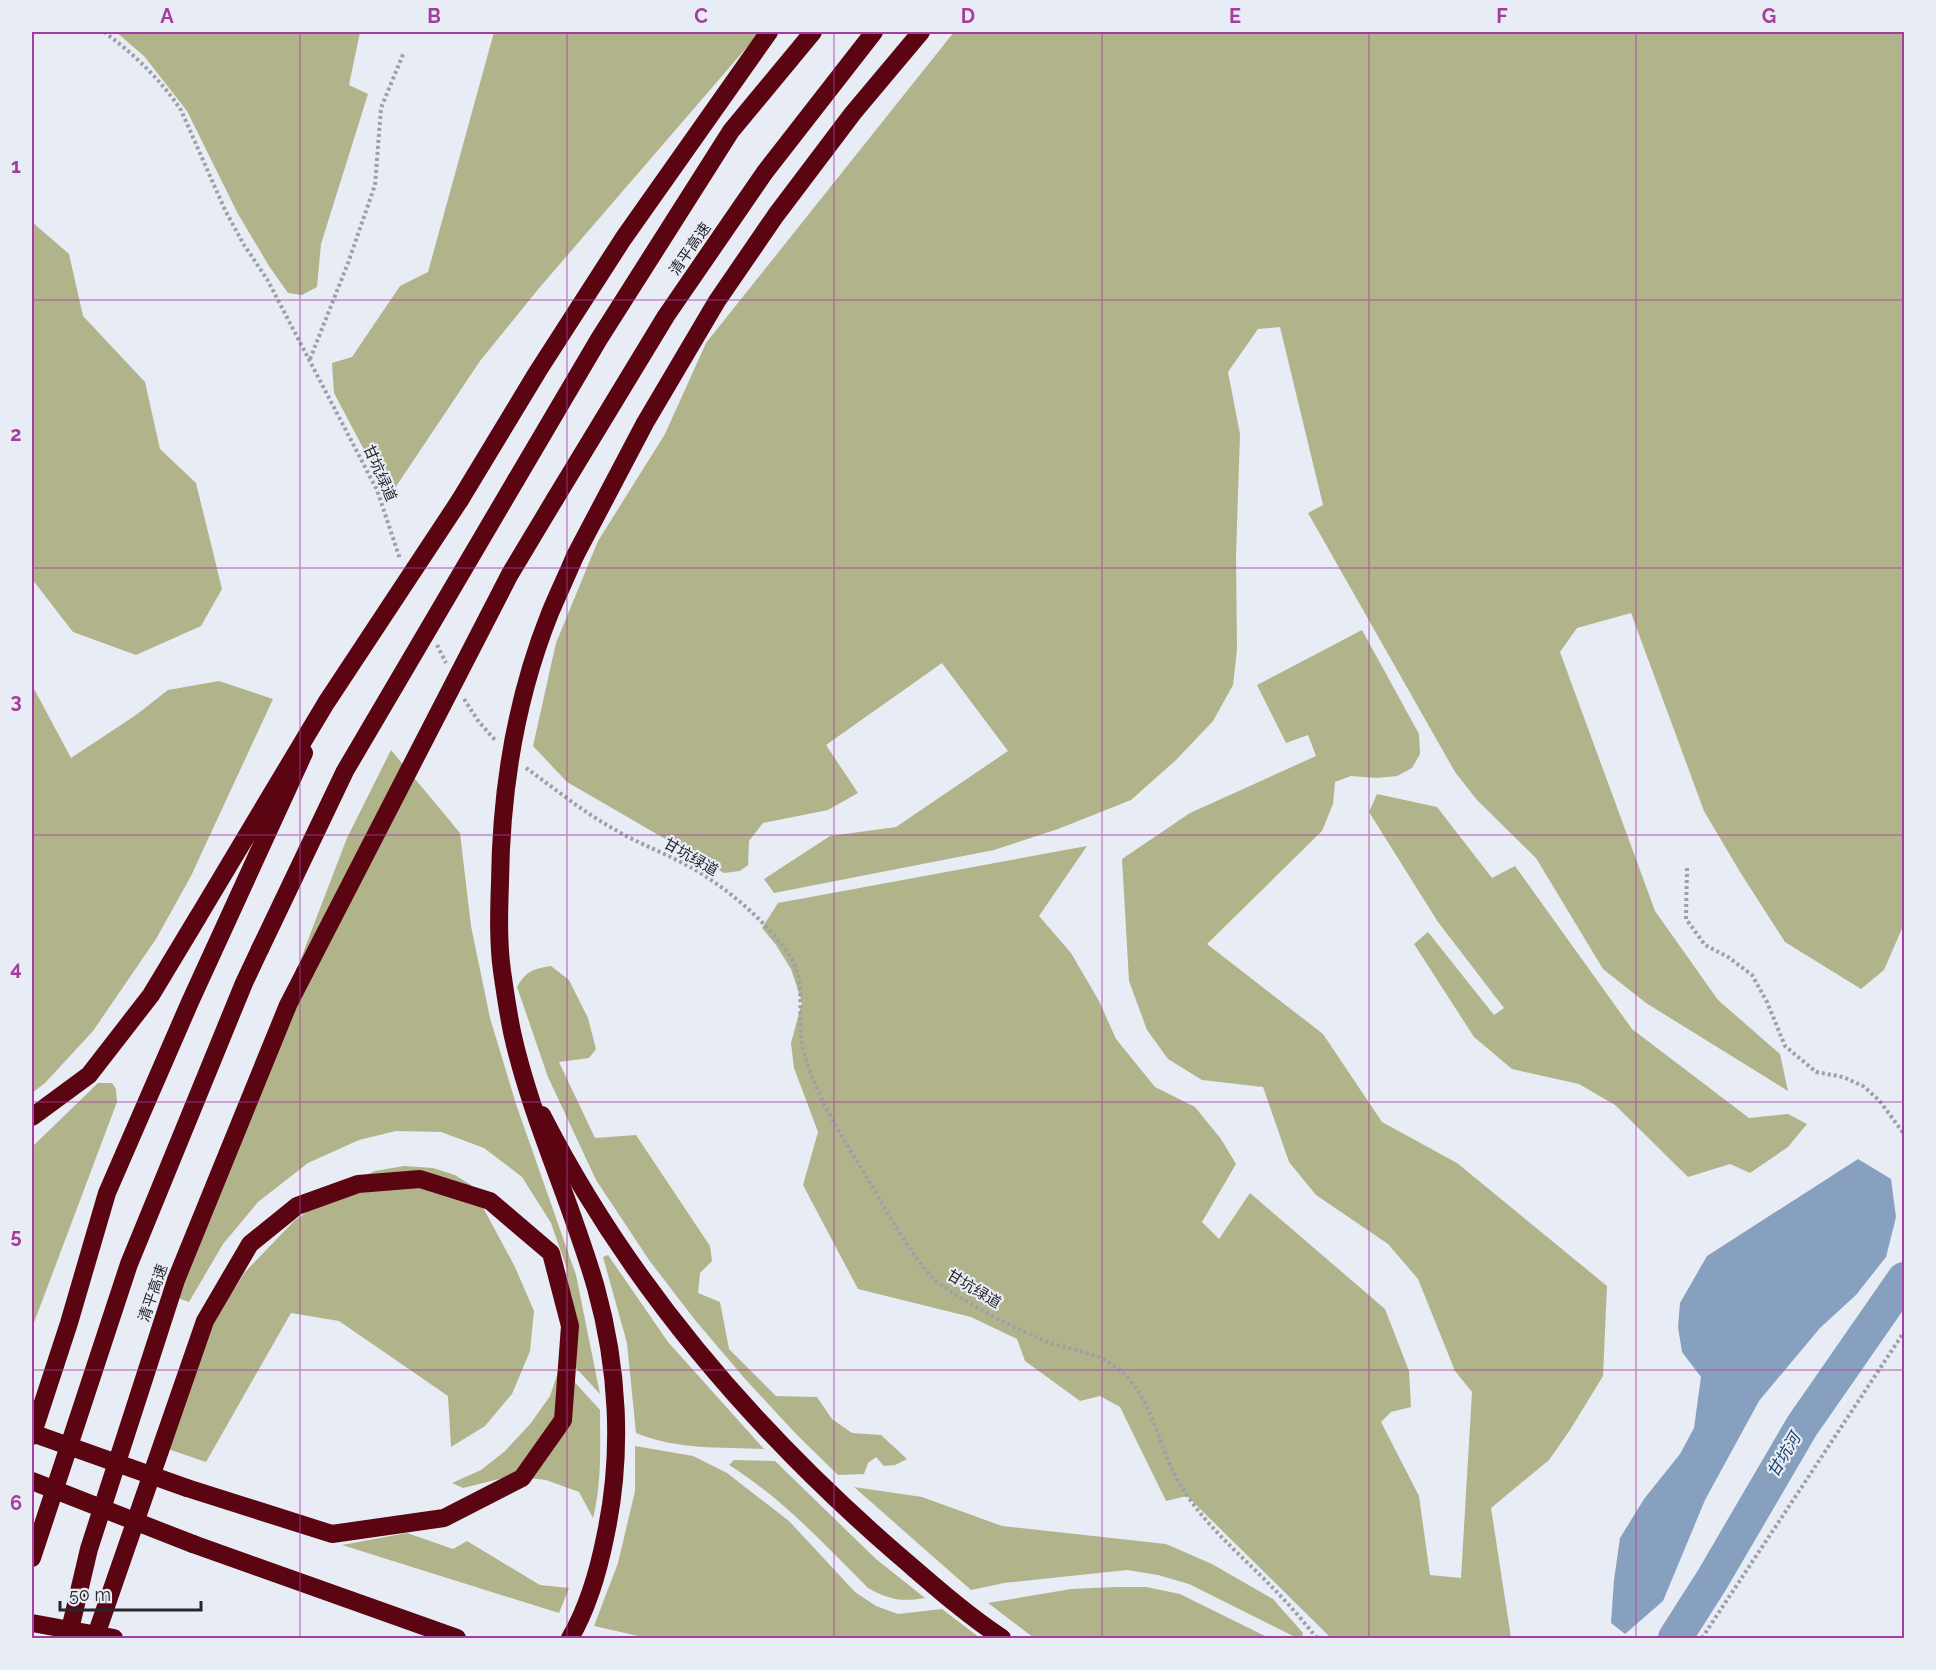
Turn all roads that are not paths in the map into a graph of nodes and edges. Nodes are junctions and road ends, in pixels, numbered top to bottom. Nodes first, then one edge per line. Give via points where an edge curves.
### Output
1 (769, 32) edge
2 (813, 32) edge
3 (873, 32) edge
4 (921, 32) edge
5 (326, 703) junction
6 (528, 1088) junction
7 (32, 1117) edge
8 (32, 1434) edge
9 (32, 1481) edge
10 (32, 1558) edge
11 (32, 1623) edge
12 (68, 1638) edge
13 (95, 1638) edge
14 (114, 1638) edge
15 (457, 1638) edge
16 (570, 1638) edge
17 (1002, 1638) edge

1 - 5 highway, bridge via 623,239 460,500
2 - 10 highway, 清平高速, bridge via 731,131 599,339 345,771 244,983 129,1264
3 - 12 highway, 清平高速, bridge via 765,172 666,316 555,499 510,574 288,1005 176,1280 88,1549
4 - 6 highway, bridge via 853,113 717,301 640,434 575,556 549,615 516,729 505,787 500,847 502,968 512,1033
5 - 7 highway, bridge via 152,994 88,1075
5 - 8 highway, bridge via 106,1192
6 - 16 highway, bridge via 596,1287 616,1412 609,1521 591,1591
6 - 17 highway, bridge via 591,1204 689,1343 741,1403 864,1525
8 - 13 highway, bridge via 187,1488 332,1534 444,1518 522,1478 563,1420 570,1326 551,1253 490,1201 420,1179 358,1184 297,1206 250,1244 205,1321
9 - 15 highway, bridge
11 - 14 highway, bridge

